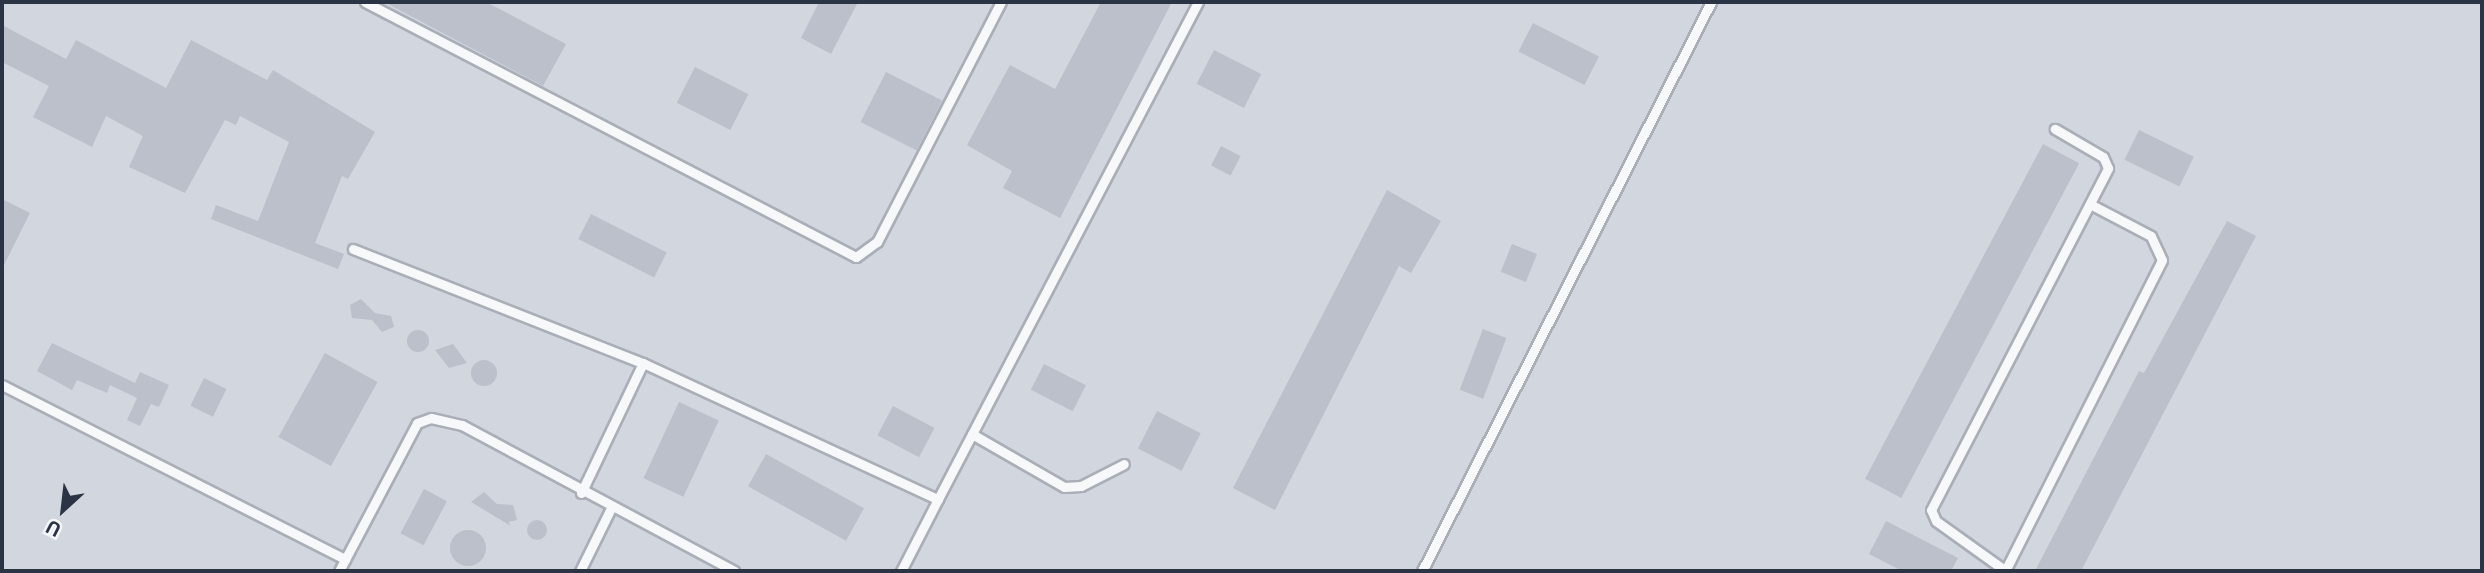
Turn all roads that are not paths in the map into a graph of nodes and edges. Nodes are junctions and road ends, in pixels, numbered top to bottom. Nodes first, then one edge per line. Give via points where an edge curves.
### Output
1 (365, 2) edge
2 (1001, 2) edge
3 (1198, 2) edge
4 (1711, 2) edge
5 (2055, 129) dead end
6 (2090, 204) junction
7 (353, 249) dead end
8 (643, 363) junction
9 (2, 385) edge
10 (972, 434) junction
11 (1124, 464) dead end
12 (581, 493) junction
13 (938, 499) junction
14 (611, 508) junction
15 (345, 559) junction
16 (2004, 570) edge
17 (339, 571) edge
18 (580, 571) edge
19 (734, 571) edge
20 (901, 571) edge
21 (1422, 571) edge

1 - 2 lane via 856,257 877,242
3 - 10 lane
4 - 21 lane
5 - 6 lane via 2103,157 2108,168
6 - 16 lane via 1931,510 1936,522
6 - 16 lane via 2151,236 2162,260
7 - 8 lane
8 - 12 lane
8 - 13 lane
9 - 15 lane
10 - 11 lane via 1064,486 1082,486
10 - 13 lane
12 - 14 lane
12 - 15 lane via 462,425 431,418 417,423
13 - 20 lane
14 - 18 lane
14 - 19 lane
15 - 17 lane

